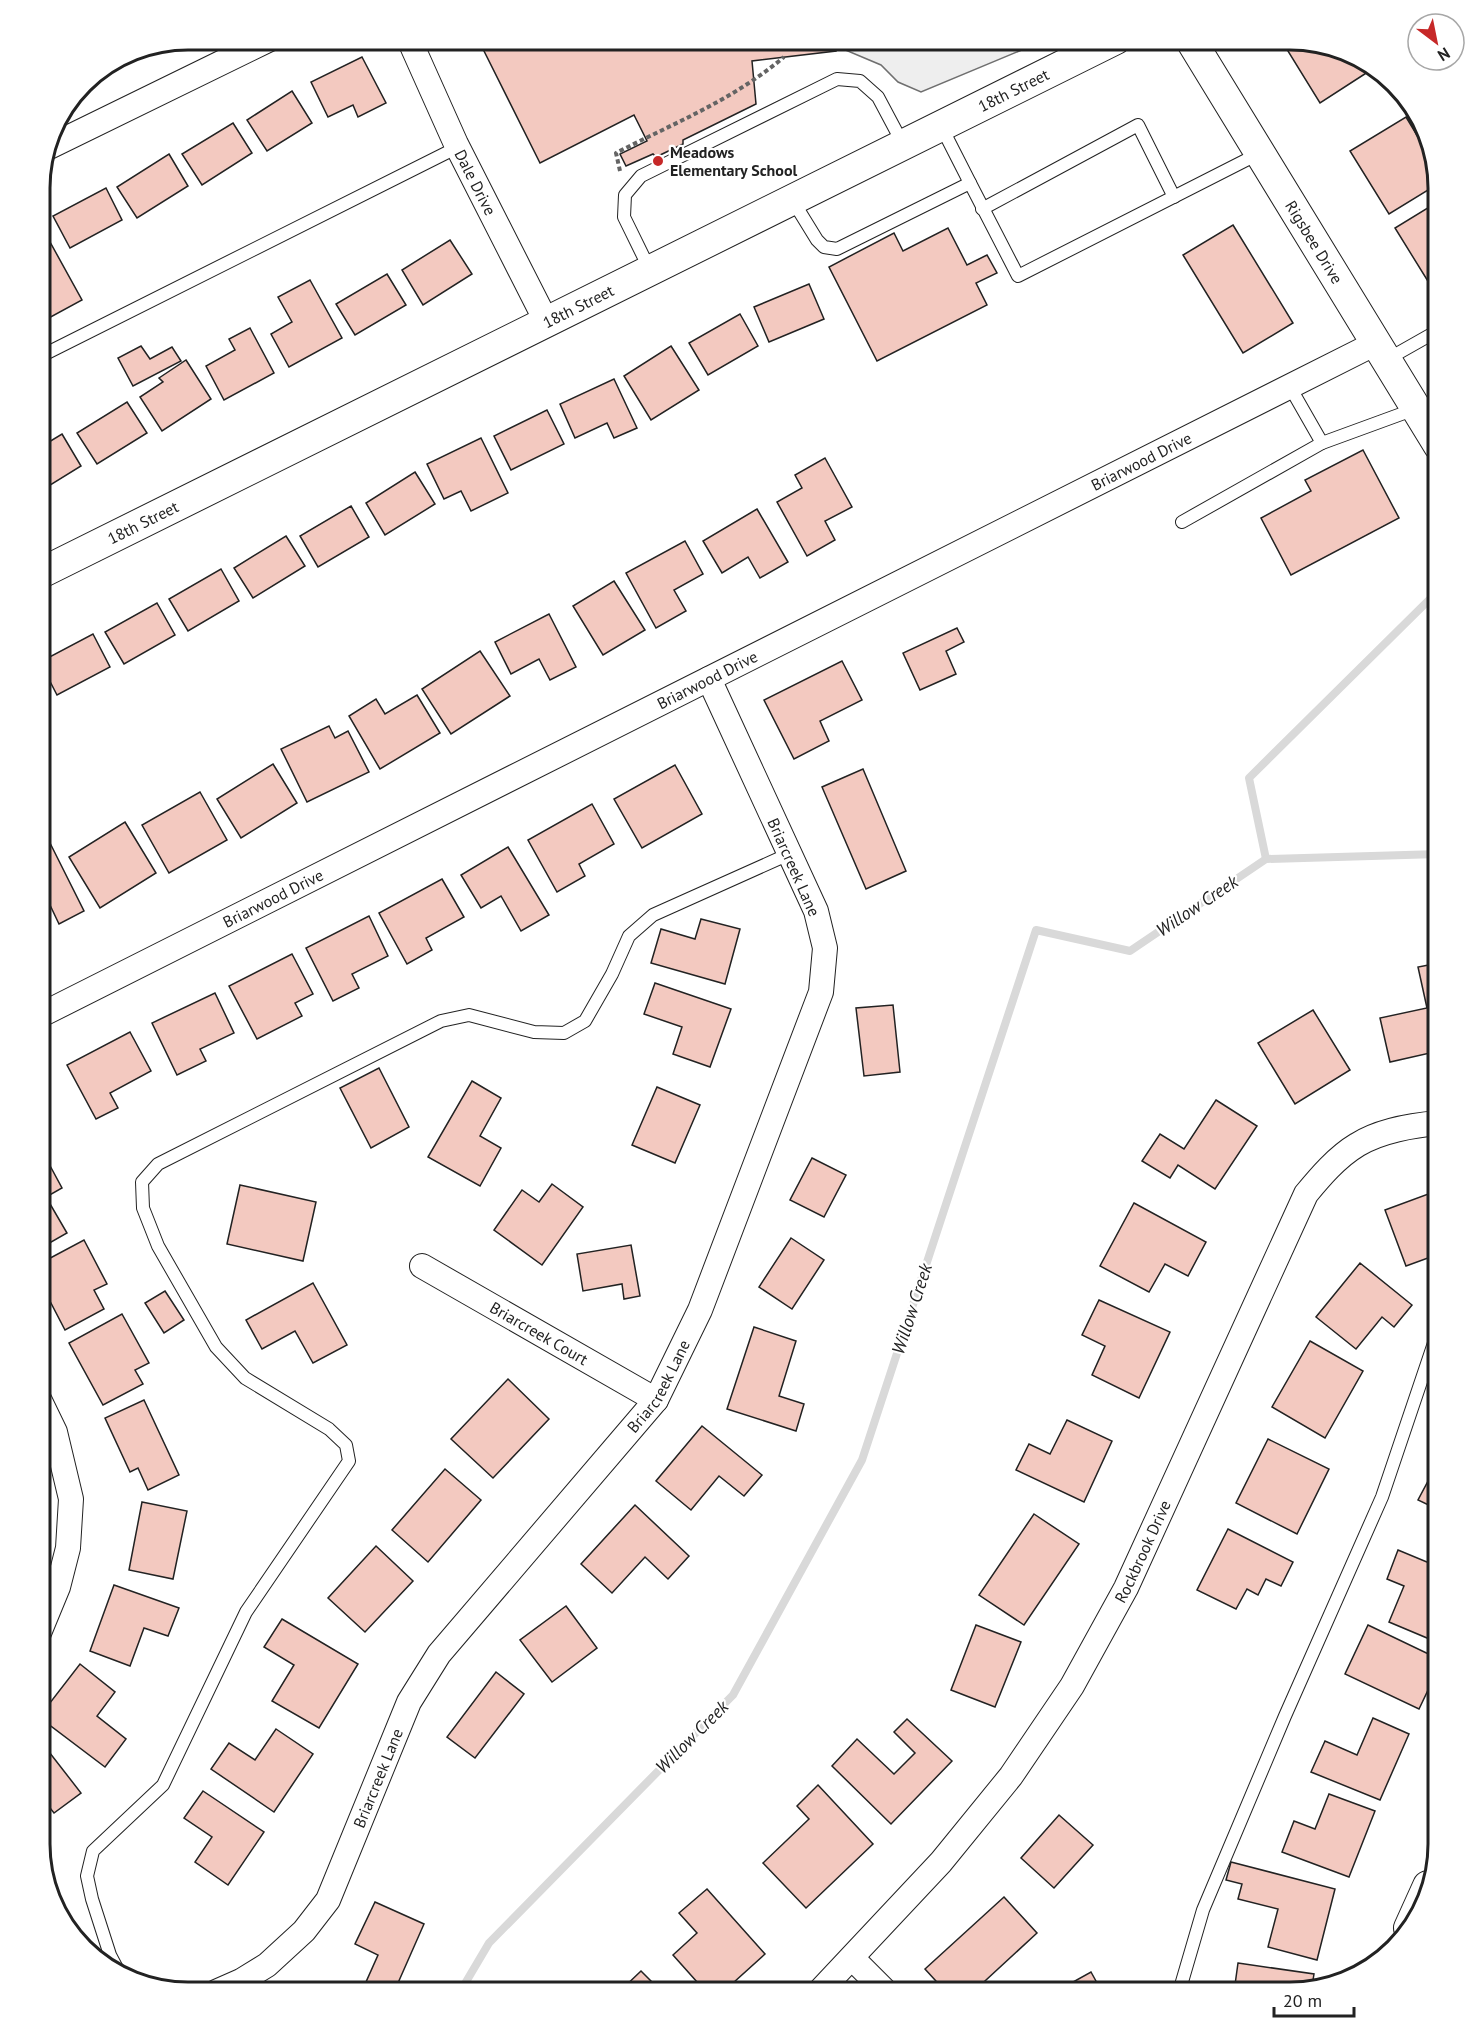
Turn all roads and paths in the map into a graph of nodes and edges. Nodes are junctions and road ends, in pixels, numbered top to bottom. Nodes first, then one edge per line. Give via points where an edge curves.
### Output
1 (247, 50) edge
2 (414, 50) edge
3 (1094, 50) edge
4 (1197, 50) edge
5 (784, 57) dead end
6 (941, 126) junction
7 (57, 143) edge
8 (903, 144) junction
9 (458, 147) junction
10 (1260, 153) junction
11 (970, 183) junction
12 (626, 195) junction
13 (1174, 197) junction
14 (792, 200) junction
15 (982, 209) junction
16 (650, 270) junction
17 (546, 321) junction
18 (1429, 334) edge
19 (50, 351) edge
20 (1381, 352) junction
21 (1290, 387) junction
22 (1416, 409) junction
23 (1429, 430) edge
24 (1322, 443) junction
25 (1182, 522) dead end
26 (50, 569) edge
27 (709, 679) junction
28 (789, 854) junction
29 (50, 1010) edge
30 (1429, 1124) edge
31 (422, 1266) dead end
32 (1429, 1358) edge
33 (656, 1401) junction
34 (50, 1422) edge
35 (50, 1606) edge
36 (852, 1958) junction
37 (112, 1959) edge
38 (241, 1981) edge
39 (829, 1982) edge
40 (876, 1982) edge
41 (1182, 1982) edge

1 - 7 street
2 - 9 street, Dale Drive
3 - 6 street, 18th Street
4 - 10 street, Rigsbee Drive
5 - 12 path via 722,101 615,153
6 - 8 street, 18th Street
6 - 11 lane
8 - 12 lane via 878,97 860,81 837,79 641,176
8 - 14 street, 18th Street
9 - 17 street, Dale Drive
9 - 19 lane
10 - 13 lane
10 - 20 street, Rigsbee Drive
11 - 14 lane via 837,249 824,247 817,240
11 - 15 lane
12 - 16 lane via 624,217
13 - 15 lane via 1018,276
13 - 15 lane via 1138,125
14 - 16 street, 18th Street
16 - 17 street, 18th Street
17 - 26 street, 18th Street
18 - 20 lane
20 - 21 street, Briarwood Drive
20 - 22 street, Rigsbee Drive
21 - 24 lane
21 - 27 street, Briarwood Drive
22 - 23 street, Rigsbee Drive
22 - 24 lane
24 - 25 lane
27 - 28 street, Briarcreek Lane
27 - 29 street, Briarwood Drive
28 - 33 street, Briarcreek Lane via 816,911 825,948 821,992 700,1310
28 - 37 lane via 653,915 629,936 585,1021 564,1033 534,1032 469,1015 441,1021 158,1164 142,1182 143,1208 158,1246 216,1347 245,1378 328,1428 346,1445 349,1461 246,1612 163,1785 93,1851 87,1876
30 - 36 street, Rockbrook Drive via 1388,1132 1358,1144 1306,1194 1126,1588 1072,1686 1011,1776 941,1862
31 - 33 street, Briarcreek Court
32 - 41 lane via 1382,1497 1203,1910
33 - 38 street, Briarcreek Lane via 439,1654 409,1702 328,1900 304,1931 267,1965
34 - 35 street via 71,1499 68,1548
36 - 39 street, Rockbrook Drive
36 - 40 street

